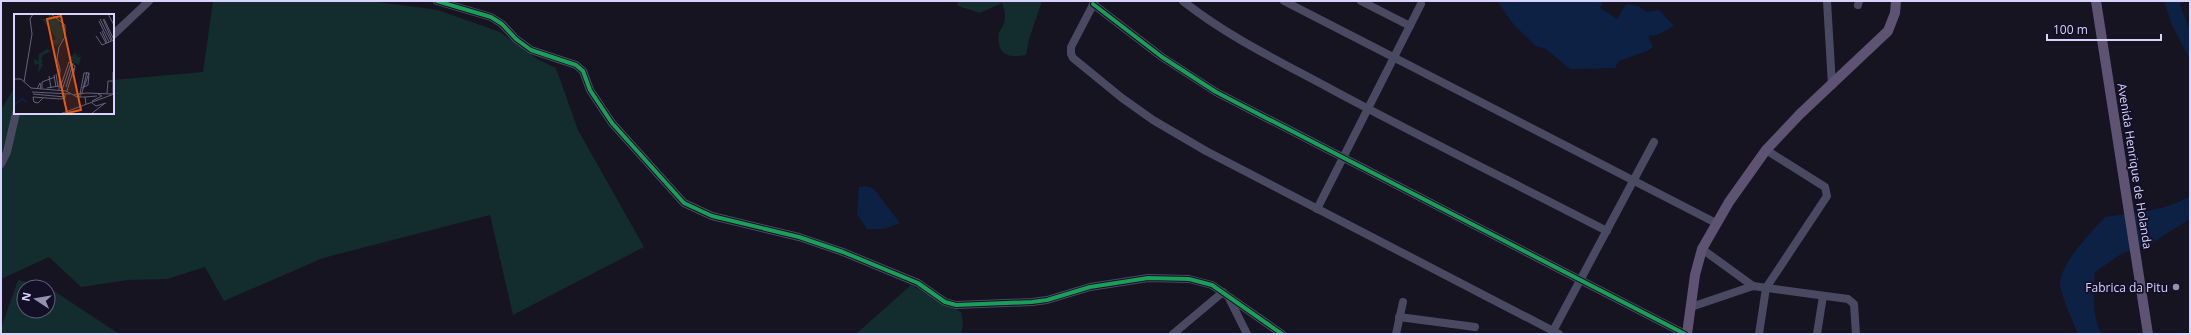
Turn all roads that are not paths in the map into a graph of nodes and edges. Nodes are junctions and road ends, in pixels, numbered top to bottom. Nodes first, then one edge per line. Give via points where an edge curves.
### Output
1 (149, 1) edge
2 (437, 1) edge
3 (1183, 1) edge
4 (1284, 1) edge
5 (1361, 1) edge
6 (1827, 1) edge
7 (1896, 1) edge
8 (2096, 1) edge
9 (1094, 2) edge
10 (1421, 4) dead end
11 (1410, 26) junction
12 (114, 34) edge
13 (1393, 58) junction
14 (1832, 85) junction
15 (1368, 109) junction
16 (16, 114) edge
17 (1654, 142) dead end
18 (1766, 150) junction
19 (1343, 157) junction
20 (1, 164) edge
21 (1634, 180) junction
22 (1317, 209) junction
23 (1716, 223) junction
24 (1607, 231) junction
25 (1702, 249) junction
26 (1580, 281) junction
27 (1753, 286) junction
28 (1766, 288) junction
29 (1226, 294) junction
30 (1823, 296) junction
31 (1403, 302) dead end
32 (1691, 307) junction
33 (1399, 317) junction
34 (1475, 326) dead end
35 (1556, 332) edge
36 (1173, 334) edge
37 (1247, 334) edge
38 (1282, 334) edge
39 (1396, 334) edge
40 (1686, 334) edge
41 (1759, 334) edge
42 (1817, 334) edge
43 (1856, 334) edge
44 (2148, 334) edge

1 - 12 street
2 - 29 street via 491,17 531,50 576,66 582,71 599,106 645,161 684,203 712,216 799,237 843,252 918,283 945,302 956,305 1047,300 1090,287 1148,278 1195,279 1212,285
3 - 15 street via 1232,36
4 - 13 street
5 - 11 street
6 - 14 street
7 - 14 main road via 1895,13 1888,31
8 - 44 main road, Avenida Henrique de Holanda
9 - 19 street via 1162,57 1216,92
9 - 22 street via 1071,47 1070,54 1073,58 1153,120
10 - 11 street
11 - 13 street
13 - 15 street
13 - 21 street
14 - 18 main road
15 - 19 street
15 - 24 street
16 - 20 street via 7,152
17 - 21 street
18 - 23 main road
18 - 28 street via 1825,187 1827,196
19 - 22 street
19 - 26 street
21 - 23 street
21 - 24 street
22 - 35 street
23 - 25 main road
24 - 26 street
25 - 27 street
25 - 32 main road via 1695,275
26 - 35 street
26 - 40 street
27 - 28 street
27 - 32 street
28 - 30 street
28 - 41 street
29 - 36 street
29 - 37 street
29 - 38 street
30 - 42 street
30 - 43 street via 1852,300
31 - 33 street
32 - 40 main road
33 - 34 street
33 - 39 street

